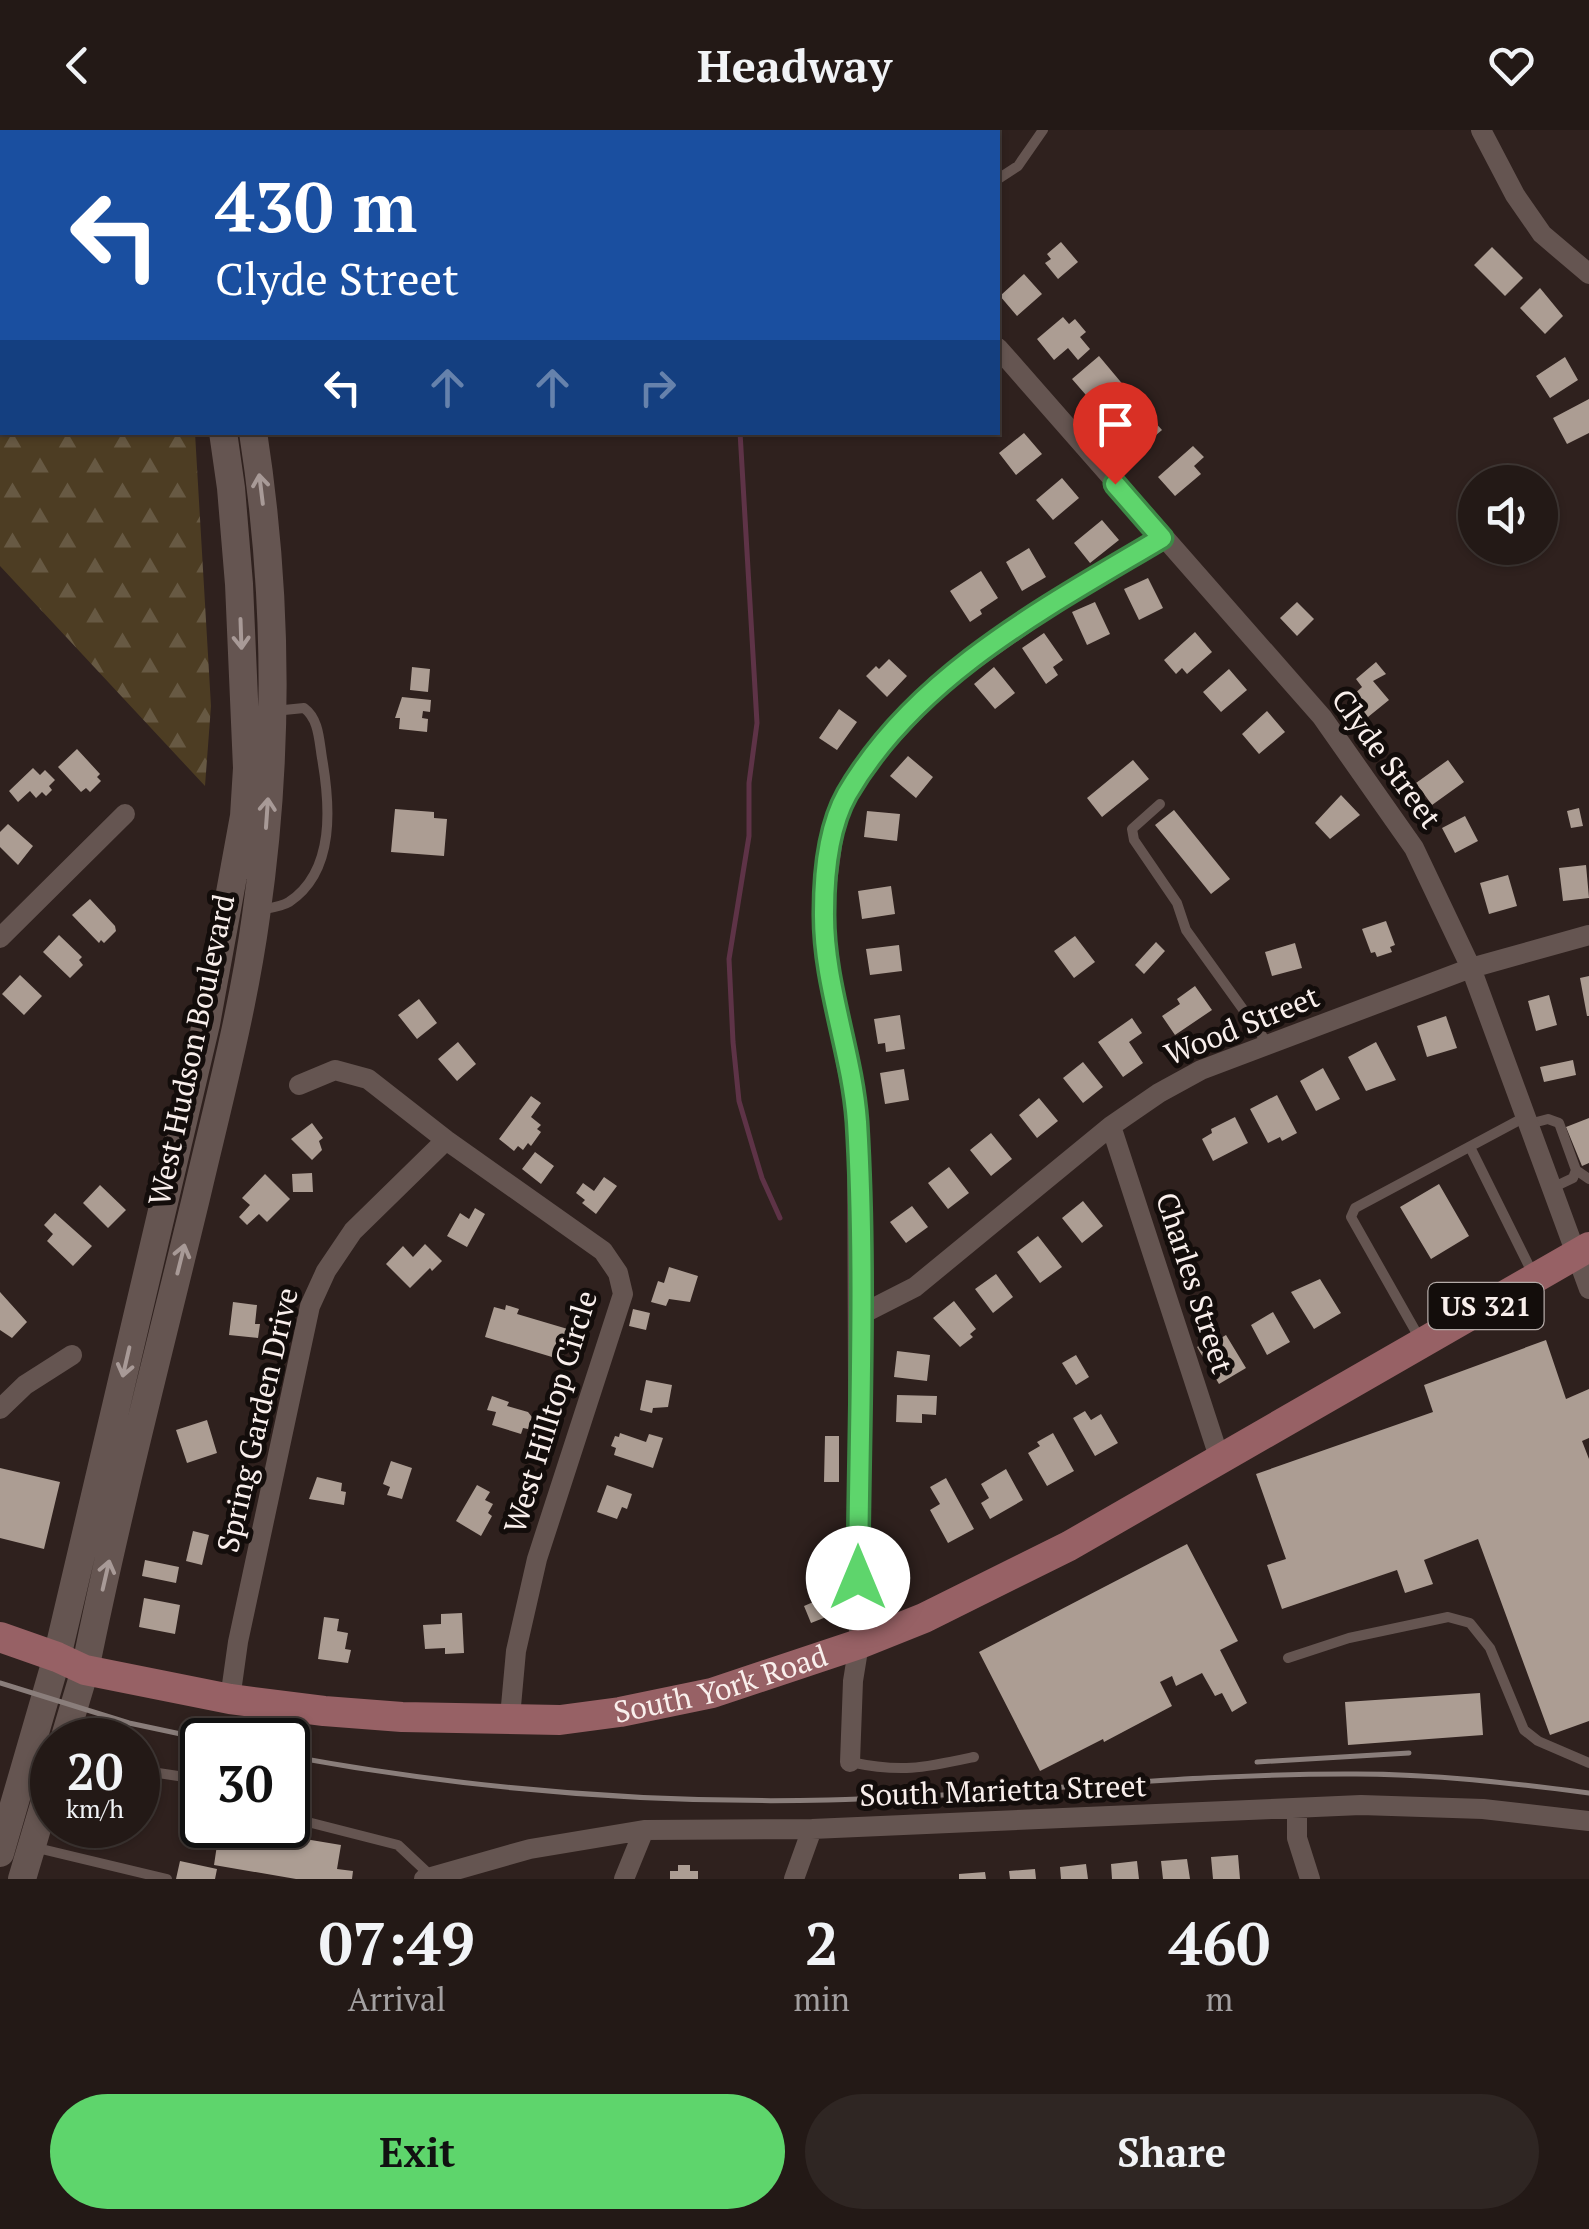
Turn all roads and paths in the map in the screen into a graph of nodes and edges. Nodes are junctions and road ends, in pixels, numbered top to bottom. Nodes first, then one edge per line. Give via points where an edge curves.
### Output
1 (1043, 130) edge
2 (1481, 130) edge
3 (1000, 178) edge
4 (1589, 274) edge
5 (1000, 350) edge
6 (223, 435) edge
7 (253, 435) edge
8 (1162, 538) junction
9 (273, 711) junction
10 (1160, 804) dead end
11 (125, 814) dead end
12 (227, 908) junction
13 (257, 910) junction
14 (1589, 935) edge
15 (0, 938) edge
16 (1471, 968) junction
17 (1268, 1045) junction
18 (299, 1085) dead end
19 (1528, 1120) junction
20 (1111, 1126) junction
21 (446, 1140) junction
22 (1470, 1147) junction
23 (1576, 1170) junction
24 (1589, 1178) edge
25 (1552, 1188) junction
26 (1583, 1251) edge
27 (1535, 1278) junction
28 (1589, 1288) edge
29 (860, 1315) junction
30 (1422, 1342) junction
31 (72, 1355) dead end
32 (0, 1410) edge
33 (1219, 1457) junction
34 (0, 1636) edge
35 (859, 1644) junction
36 (1288, 1658) dead end
37 (71, 1664) junction
38 (230, 1699) junction
39 (510, 1717) junction
40 (66, 1718) edge
41 (974, 1757) dead end
42 (850, 1762) joint
43 (1589, 1764) edge
44 (1297, 1809) junction
45 (1589, 1821) edge
46 (310, 1823) edge
47 (812, 1829) junction
48 (644, 1830) junction
49 (1, 1845) edge
50 (31, 1848) edge
51 (40, 1848) edge
52 (428, 1878) edge
53 (22, 1879) edge
54 (167, 1879) edge
55 (624, 1879) edge
56 (794, 1879) edge
57 (1310, 1879) edge

1 - 3 lane via 1018,166
2 - 4 street via 1524,210
5 - 8 street, Clyde Street
6 -> 12 main road, West Hudson Boulevard via 232,488 247,768
9 -> 7 main road, West Hudson Boulevard via 266,535
8 - 16 street, Clyde Street via 1360,767 1414,848
8 - 29 street via 1060,598 942,682 880,748 835,824 824,941 856,1118
13 -> 9 main road, West Hudson Boulevard
9 - 13 lane via 304,708 314,719 328,836 297,895
10 - 17 lane via 1132,828 1134,840 1177,903 1186,930
11 - 15 street
12 - 13 lane
12 -> 37 main road, West Hudson Boulevard
37 -> 13 main road, West Hudson Boulevard via 233,1042
14 - 16 street, Wood Street
16 - 17 street, Wood Street
16 - 19 street, Clyde Street
17 - 20 street, Wood Street via 1201,1070
18 - 21 street, West Hilltop Circle via 335,1070 368,1078
19 - 22 lane
19 - 23 lane via 1559,1123
19 - 25 street, Clyde Street
20 - 29 street, Wood Street via 915,1287
20 - 33 street, Charles Street
21 - 38 street, Spring Garden Drive via 352,1231 310,1306
21 - 39 street, West Hilltop Circle via 603,1251 622,1294 537,1559 516,1651
22 - 27 lane
22 - 30 lane via 1351,1216
23 - 24 lane
23 - 25 lane
25 - 26 street, Clyde Street
26 - 27 main road, South York Road / US 321
26 - 28 street, Clyde Street
27 - 30 main road, South York Road / US 321
29 - 35 street
30 - 33 main road, South York Road / US 321
31 - 32 street
33 - 35 main road, South York Road / US 321 via 1069,1546
34 - 37 main road, South York Road / US 321
35 - 39 main road, South York Road / US 321 via 760,1679 657,1704 560,1720
35 - 42 street
36 - 43 lane via 1448,1618 1470,1623 1490,1648 1524,1730
37 - 38 main road, South York Road / US 321
37 - 40 main road
37 - 49 main road
38 - 39 main road, South York Road / US 321 via 402,1717
41 - 42 lane via 913,1771
44 - 45 street, South Marietta Street via 1434,1806
44 - 47 street, South Marietta Street
44 - 57 street via 1297,1838
46 - 52 lane via 398,1845
47 - 48 street, South Marietta Street
47 - 56 street
48 - 52 street, South Marietta Street via 530,1849
48 - 55 street
50 - 53 main road
51 - 54 lane

